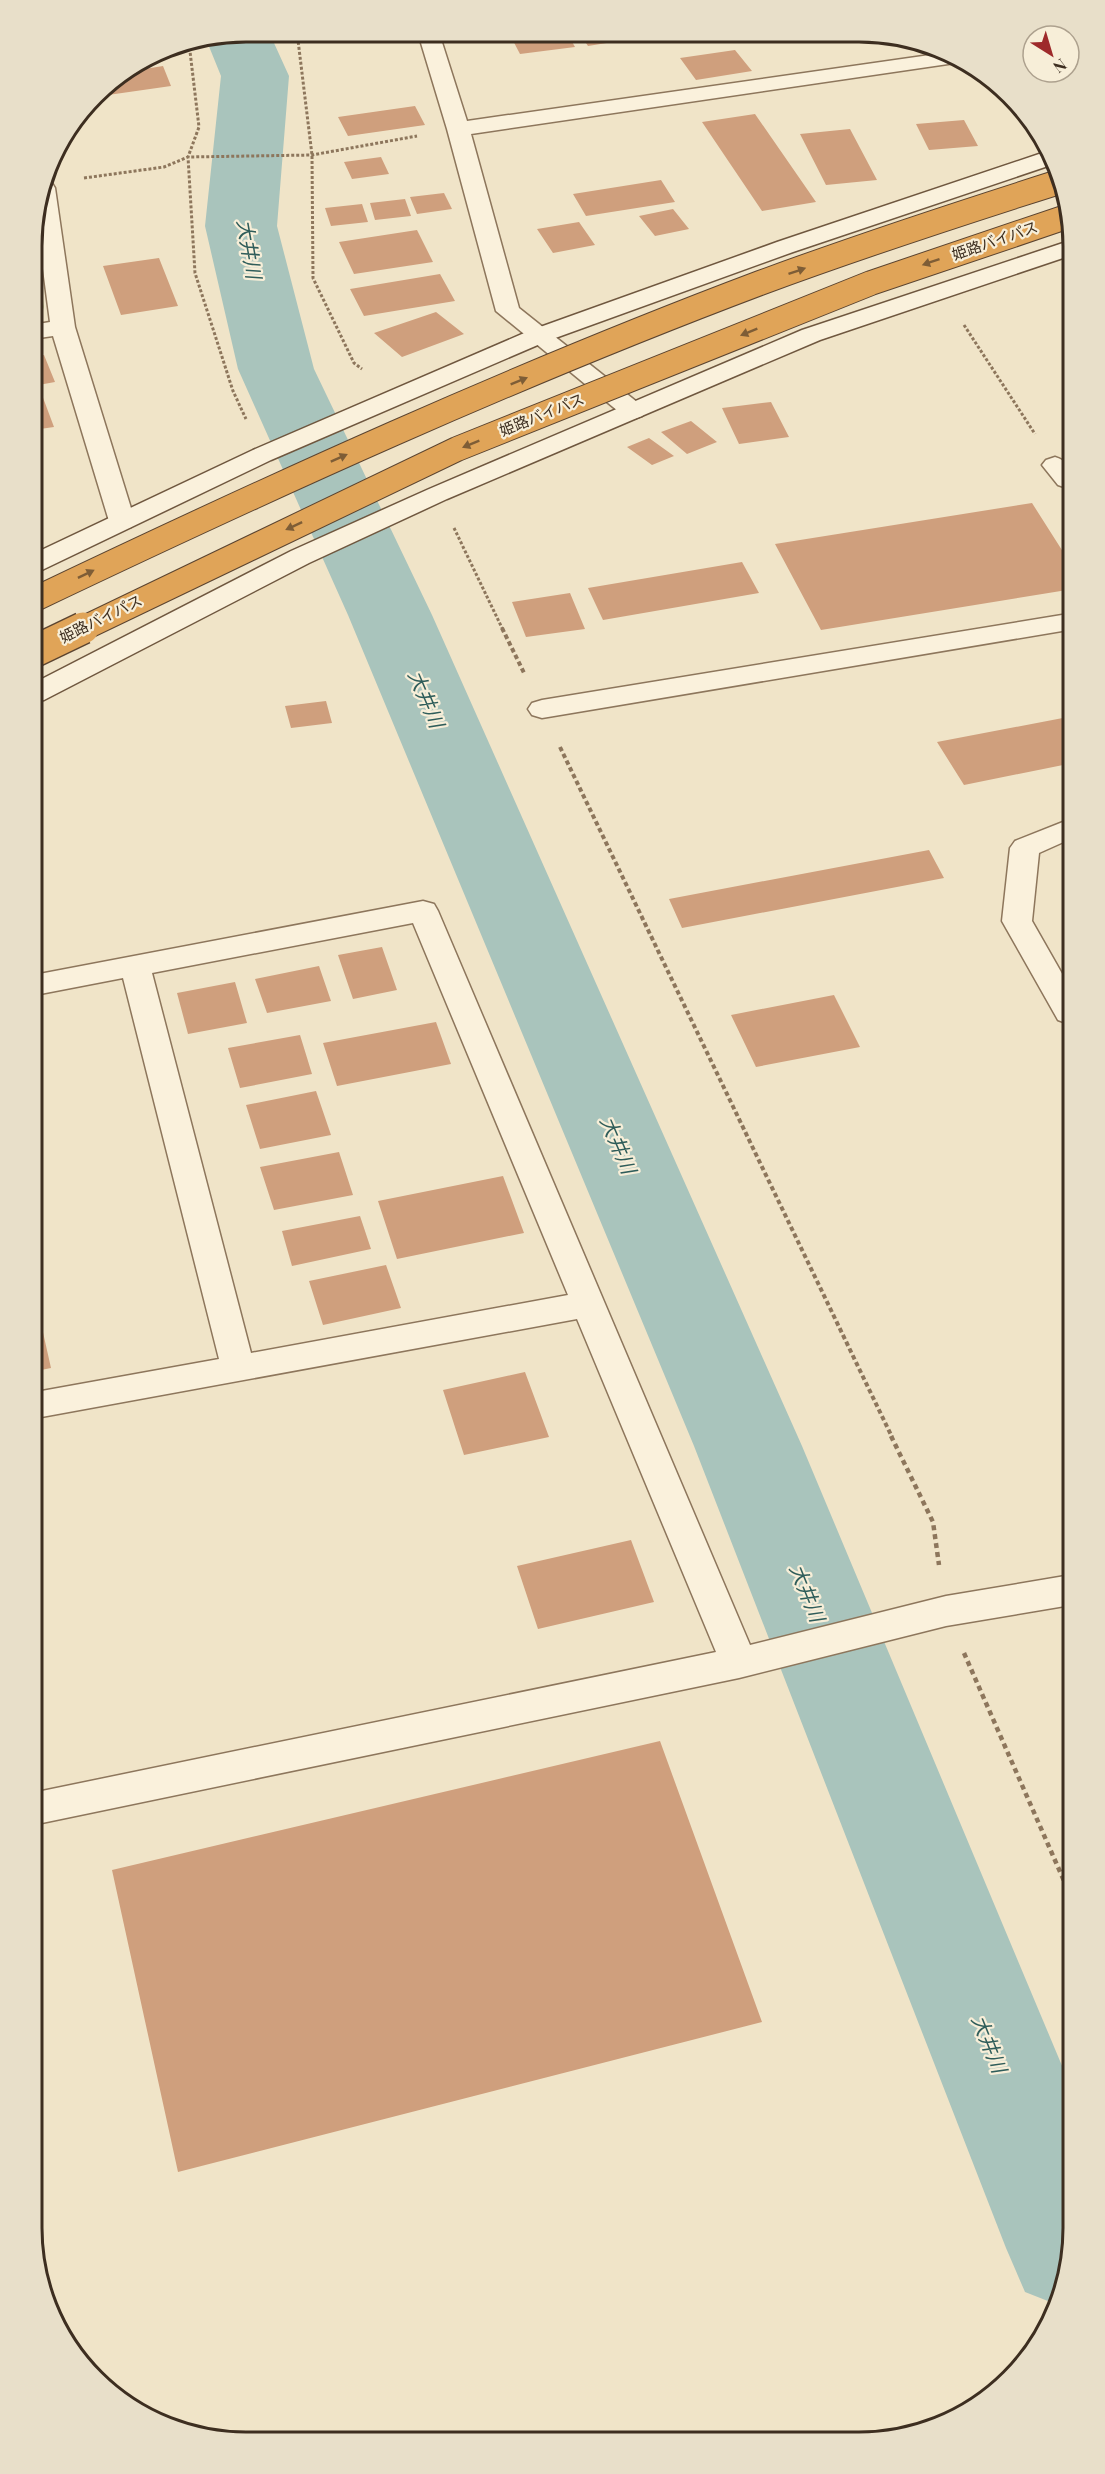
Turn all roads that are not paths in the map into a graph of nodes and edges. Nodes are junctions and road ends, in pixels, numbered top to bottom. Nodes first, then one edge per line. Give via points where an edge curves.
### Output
1 (431, 42) edge
2 (939, 59) edge
3 (458, 129) junction
4 (1043, 160) edge
5 (1053, 184) edge
6 (47, 206) edge
7 (1061, 219) edge
8 (1063, 250) edge
9 (63, 327) junction
10 (42, 330) edge
11 (538, 336) junction
12 (633, 411) junction
13 (122, 520) junction
14 (42, 560) edge
15 (42, 596) edge
16 (1063, 623) edge
17 (42, 648) edge
18 (42, 690) edge
19 (542, 709) road end
20 (1063, 831) edge
21 (135, 965) junction
22 (42, 983) edge
23 (1063, 1002) edge
24 (588, 1304) junction
25 (238, 1368) junction
26 (42, 1404) edge
27 (1063, 1591) edge
28 (739, 1663) junction
29 (42, 1807) edge

1 - 3 street
2 - 3 street
3 - 11 street via 508,311
4 - 11 street
15 -> 5 highway, 姫路バイパス, bridge via 436,414 761,283
6 - 9 street
7 -> 17 highway, 姫路バイパス, bridge via 871,283 457,449
8 - 12 street via 811,335
9 - 10 street
9 - 13 street
11 - 12 street
11 - 13 street
12 - 18 street via 300,557
13 - 14 street
16 - 19 street
20 - 23 street via 1025,848 1017,921
21 - 22 street
21 - 24 street via 423,911
21 - 25 street
24 - 25 street
24 - 28 street
25 - 26 street
27 - 28 street via 946,1611
28 - 29 street

